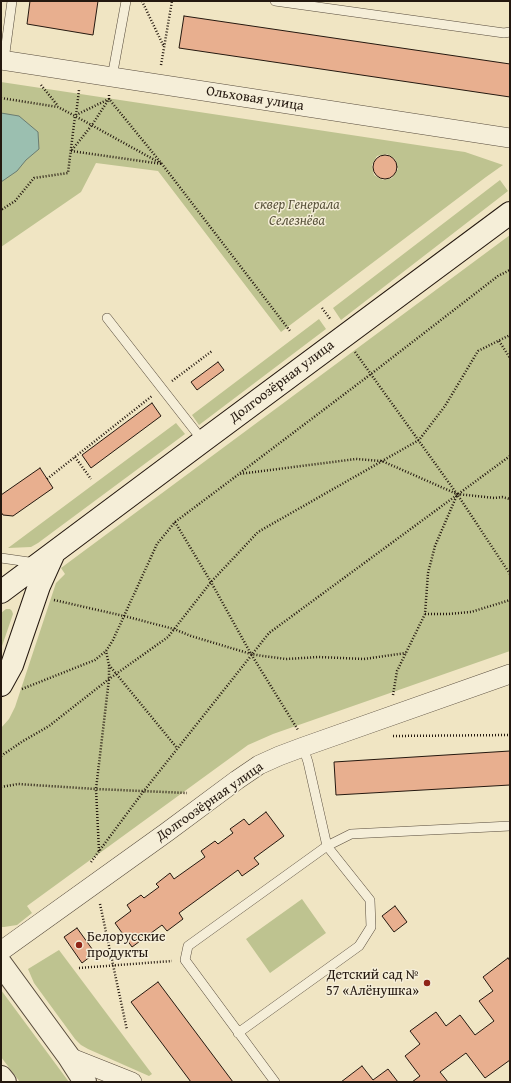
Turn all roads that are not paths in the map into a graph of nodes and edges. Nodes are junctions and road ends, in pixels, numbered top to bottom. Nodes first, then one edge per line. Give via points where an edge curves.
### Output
1 (12, 1) edge
2 (126, 1) edge
3 (275, 1) edge
4 (334, 5) edge
5 (510, 32) edge
6 (2, 60) edge
7 (111, 85) junction
8 (510, 138) edge
9 (510, 213) edge
10 (107, 318) dead end
11 (203, 441) junction
12 (47, 557) junction
13 (1, 558) edge
14 (1, 592) edge
15 (510, 674) edge
16 (8, 688) edge
17 (300, 739) junction
18 (510, 826) edge
19 (327, 846) junction
20 (1, 952) edge
21 (1, 964) edge
22 (238, 1032) junction
23 (69, 1057) junction
24 (1, 1077) edge
25 (5, 1082) edge
26 (85, 1082) edge
27 (132, 1082) edge
28 (275, 1082) edge

1 - 6 lane
2 - 7 lane
3 - 4 lane
4 - 5 lane
6 - 7 street, Ольховая улица
7 - 8 street, Ольховая улица
9 - 11 main road, Долгоозёрная улица
10 - 11 lane
11 - 12 main road, Долгоозёрная улица
12 - 13 lane
12 - 14 main road, Долгоозёрная улица
12 - 16 main road, Долгоозёрная улица via 12,665
15 - 17 street, Долгоозёрная улица
17 - 19 lane via 308,762
17 - 20 street, Долгоозёрная улица via 280,756 259,765
18 - 19 lane via 351,834
19 - 22 lane via 370,900 371,927 359,946
19 - 22 lane via 188,946 185,960
21 - 23 main road
22 - 28 lane
23 - 26 main road
23 - 27 street
24 - 25 main road

